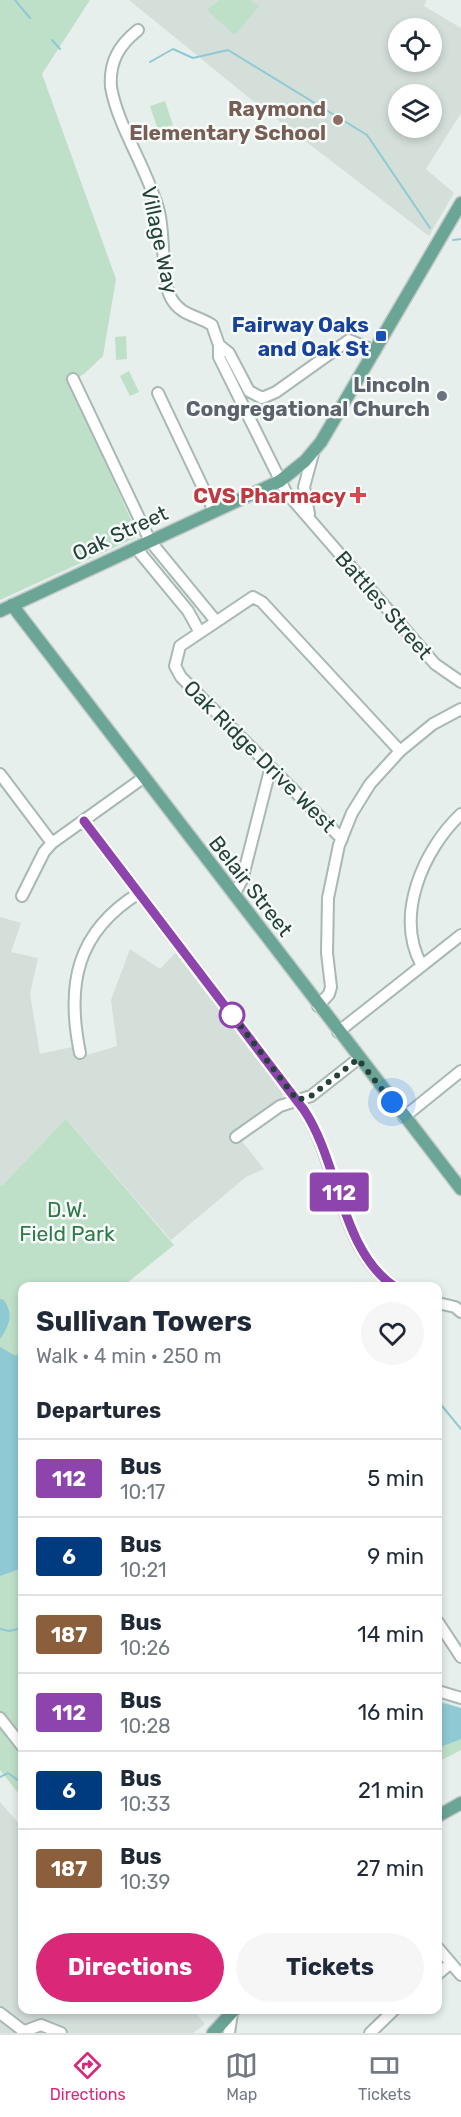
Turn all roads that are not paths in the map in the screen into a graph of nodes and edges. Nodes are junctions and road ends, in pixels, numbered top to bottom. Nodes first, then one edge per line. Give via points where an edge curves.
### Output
1 (138, 30) dead end
2 (461, 202) edge
3 (219, 345) junction
4 (375, 351) junction
5 (73, 379) dead end
6 (158, 393) dead end
7 (314, 451) junction
8 (280, 481) junction
9 (214, 511) junction
10 (313, 522) junction
11 (150, 541) junction
12 (136, 548) junction
13 (12, 605) junction
14 (0, 611) edge
15 (215, 620) junction
16 (199, 632) junction
17 (461, 682) edge
18 (461, 708) edge
19 (400, 751) junction
20 (270, 770) junction
21 (0, 774) edge
22 (143, 778) junction
23 (461, 814) edge
24 (84, 821) junction
25 (342, 839) junction
26 (52, 843) junction
27 (139, 893) junction
28 (234, 895) junction
29 (22, 896) dead end
30 (461, 935) edge
31 (422, 966) junction
32 (318, 1006) junction
33 (338, 1032) junction
34 (80, 1053) dead end
35 (358, 1059) junction
36 (461, 1071) edge
37 (297, 1100) junction
38 (404, 1117) junction
39 (236, 1137) dead end
40 (460, 1188) edge
41 (387, 1282) edge
42 (442, 1303) edge
43 (461, 1312) edge
44 (442, 1628) edge
45 (461, 1657) edge
46 (442, 1692) edge
47 (461, 1698) edge
48 (0, 1718) edge
49 (18, 1741) edge
50 (461, 1803) edge
51 (442, 1814) edge
52 (442, 1953) edge
53 (451, 1964) junction
54 (442, 1971) edge
55 (461, 1976) edge
56 (0, 2013) edge
57 (230, 2014) edge
58 (232, 2014) edge
59 (390, 2014) edge
60 (26, 2032) edge
61 (61, 2033) edge
62 (213, 2033) edge
63 (228, 2033) edge
64 (370, 2033) edge

1 - 3 street, Village Way via 116,55 111,74 112,94 155,196 170,296 186,315 212,325
2 - 4 main road, Oak Street
3 - 4 street, Village Way via 229,353 249,391 262,398 272,395 348,340
3 - 8 street, Battles Street via 217,351
4 - 7 main road, Oak Street
5 - 11 street
6 - 9 street
7 - 8 main road, Oak Street
7 - 10 street, Battles Street via 304,487 305,504
8 - 9 main road, Oak Street
8 - 10 street, Battles Street
9 - 11 main road, Oak Street
10 - 17 street, Battles Street via 435,664
11 - 12 main road, Oak Street
11 - 15 street
12 - 13 main road, Oak Street
12 - 16 street via 188,611
13 - 14 main road, Oak Street
13 - 22 main road, Belair Street
15 - 16 street, Oak Ridge Drive West
15 - 19 street, Oak Ridge Drive West via 253,597 262,602
16 - 20 street, Oak Ridge Drive West via 180,646 175,666
18 - 19 street
19 - 25 street via 370,784
20 - 25 street, Oak Ridge Drive West
20 - 28 street via 242,880
21 - 26 street
22 - 24 street
22 - 28 main road, Belair Street
23 - 31 street via 429,853 420,872 411,924 414,949
24 - 26 street
24 - 27 street
25 - 32 street via 328,898 331,987
26 - 29 street
27 - 34 street via 105,921 88,943 78,967 72,999
27 - 37 street
28 - 32 main road, Belair Street
30 - 31 street
31 - 33 street
32 - 33 main road, Belair Street
33 - 35 main road, Belair Street
35 - 37 street via 311,1096
35 - 38 main road, Belair Street
36 - 38 street
37 - 39 street via 280,1106
37 - 41 street via 320,1138 361,1246
38 - 40 main road, Belair Street
42 - 43 street
44 - 45 street
46 - 47 street
48 - 49 street
50 - 51 main road
52 - 53 street
53 - 54 street
53 - 55 street
56 - 60 street
57 - 62 main road
58 - 63 street
59 - 64 street
60 - 61 street via 41,2025

